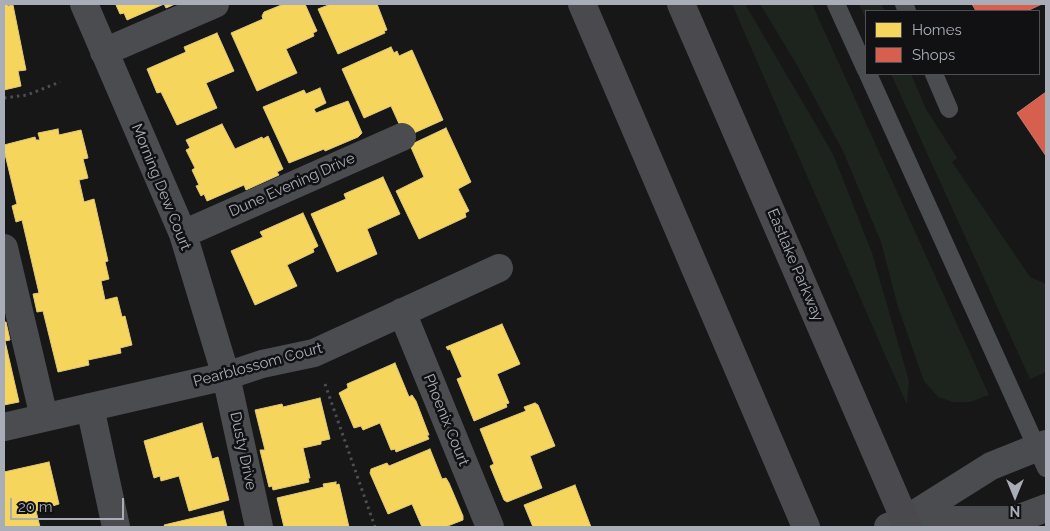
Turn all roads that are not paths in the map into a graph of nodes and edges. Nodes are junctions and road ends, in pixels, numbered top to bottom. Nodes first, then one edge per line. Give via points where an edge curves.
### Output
1 (84, 4) edge
2 (215, 4) edge
3 (582, 4) edge
4 (681, 4) edge
5 (836, 4) edge
6 (104, 52) junction
7 (865, 68) edge
8 (868, 75) edge
9 (934, 75) edge
10 (949, 109) dead end
11 (402, 137) dead end
12 (183, 234) junction
13 (4, 248) edge
14 (499, 268) dead end
15 (402, 312) junction
16 (226, 376) junction
17 (90, 407) junction
18 (44, 418) junction
19 (4, 427) edge
20 (1043, 453) edge
21 (1046, 508) edge
22 (901, 525) edge
23 (116, 527) edge
24 (259, 527) edge
25 (490, 527) edge
26 (806, 527) edge

1 - 6 street, Morning Dew Court
2 - 6 street
3 - 26 main road
4 - 22 main road, Eastlake Parkway
5 - 7 lane
6 - 12 street, Morning Dew Court
8 - 20 lane
9 - 10 lane
11 - 12 street, Dune Evening Drive
12 - 16 street, Morning Dew Court
13 - 18 street
14 - 15 street, Pearblossom Court
15 - 16 street, Pearblossom Court via 314,353 262,364
15 - 25 street, Phoenix Court
16 - 17 street, Pearblossom Court
16 - 24 street, Dusty Drive
17 - 18 street, Pearblossom Court
17 - 23 street
18 - 19 street, Pearblossom Court
20 - 22 street via 991,466
21 - 22 street via 1014,520

